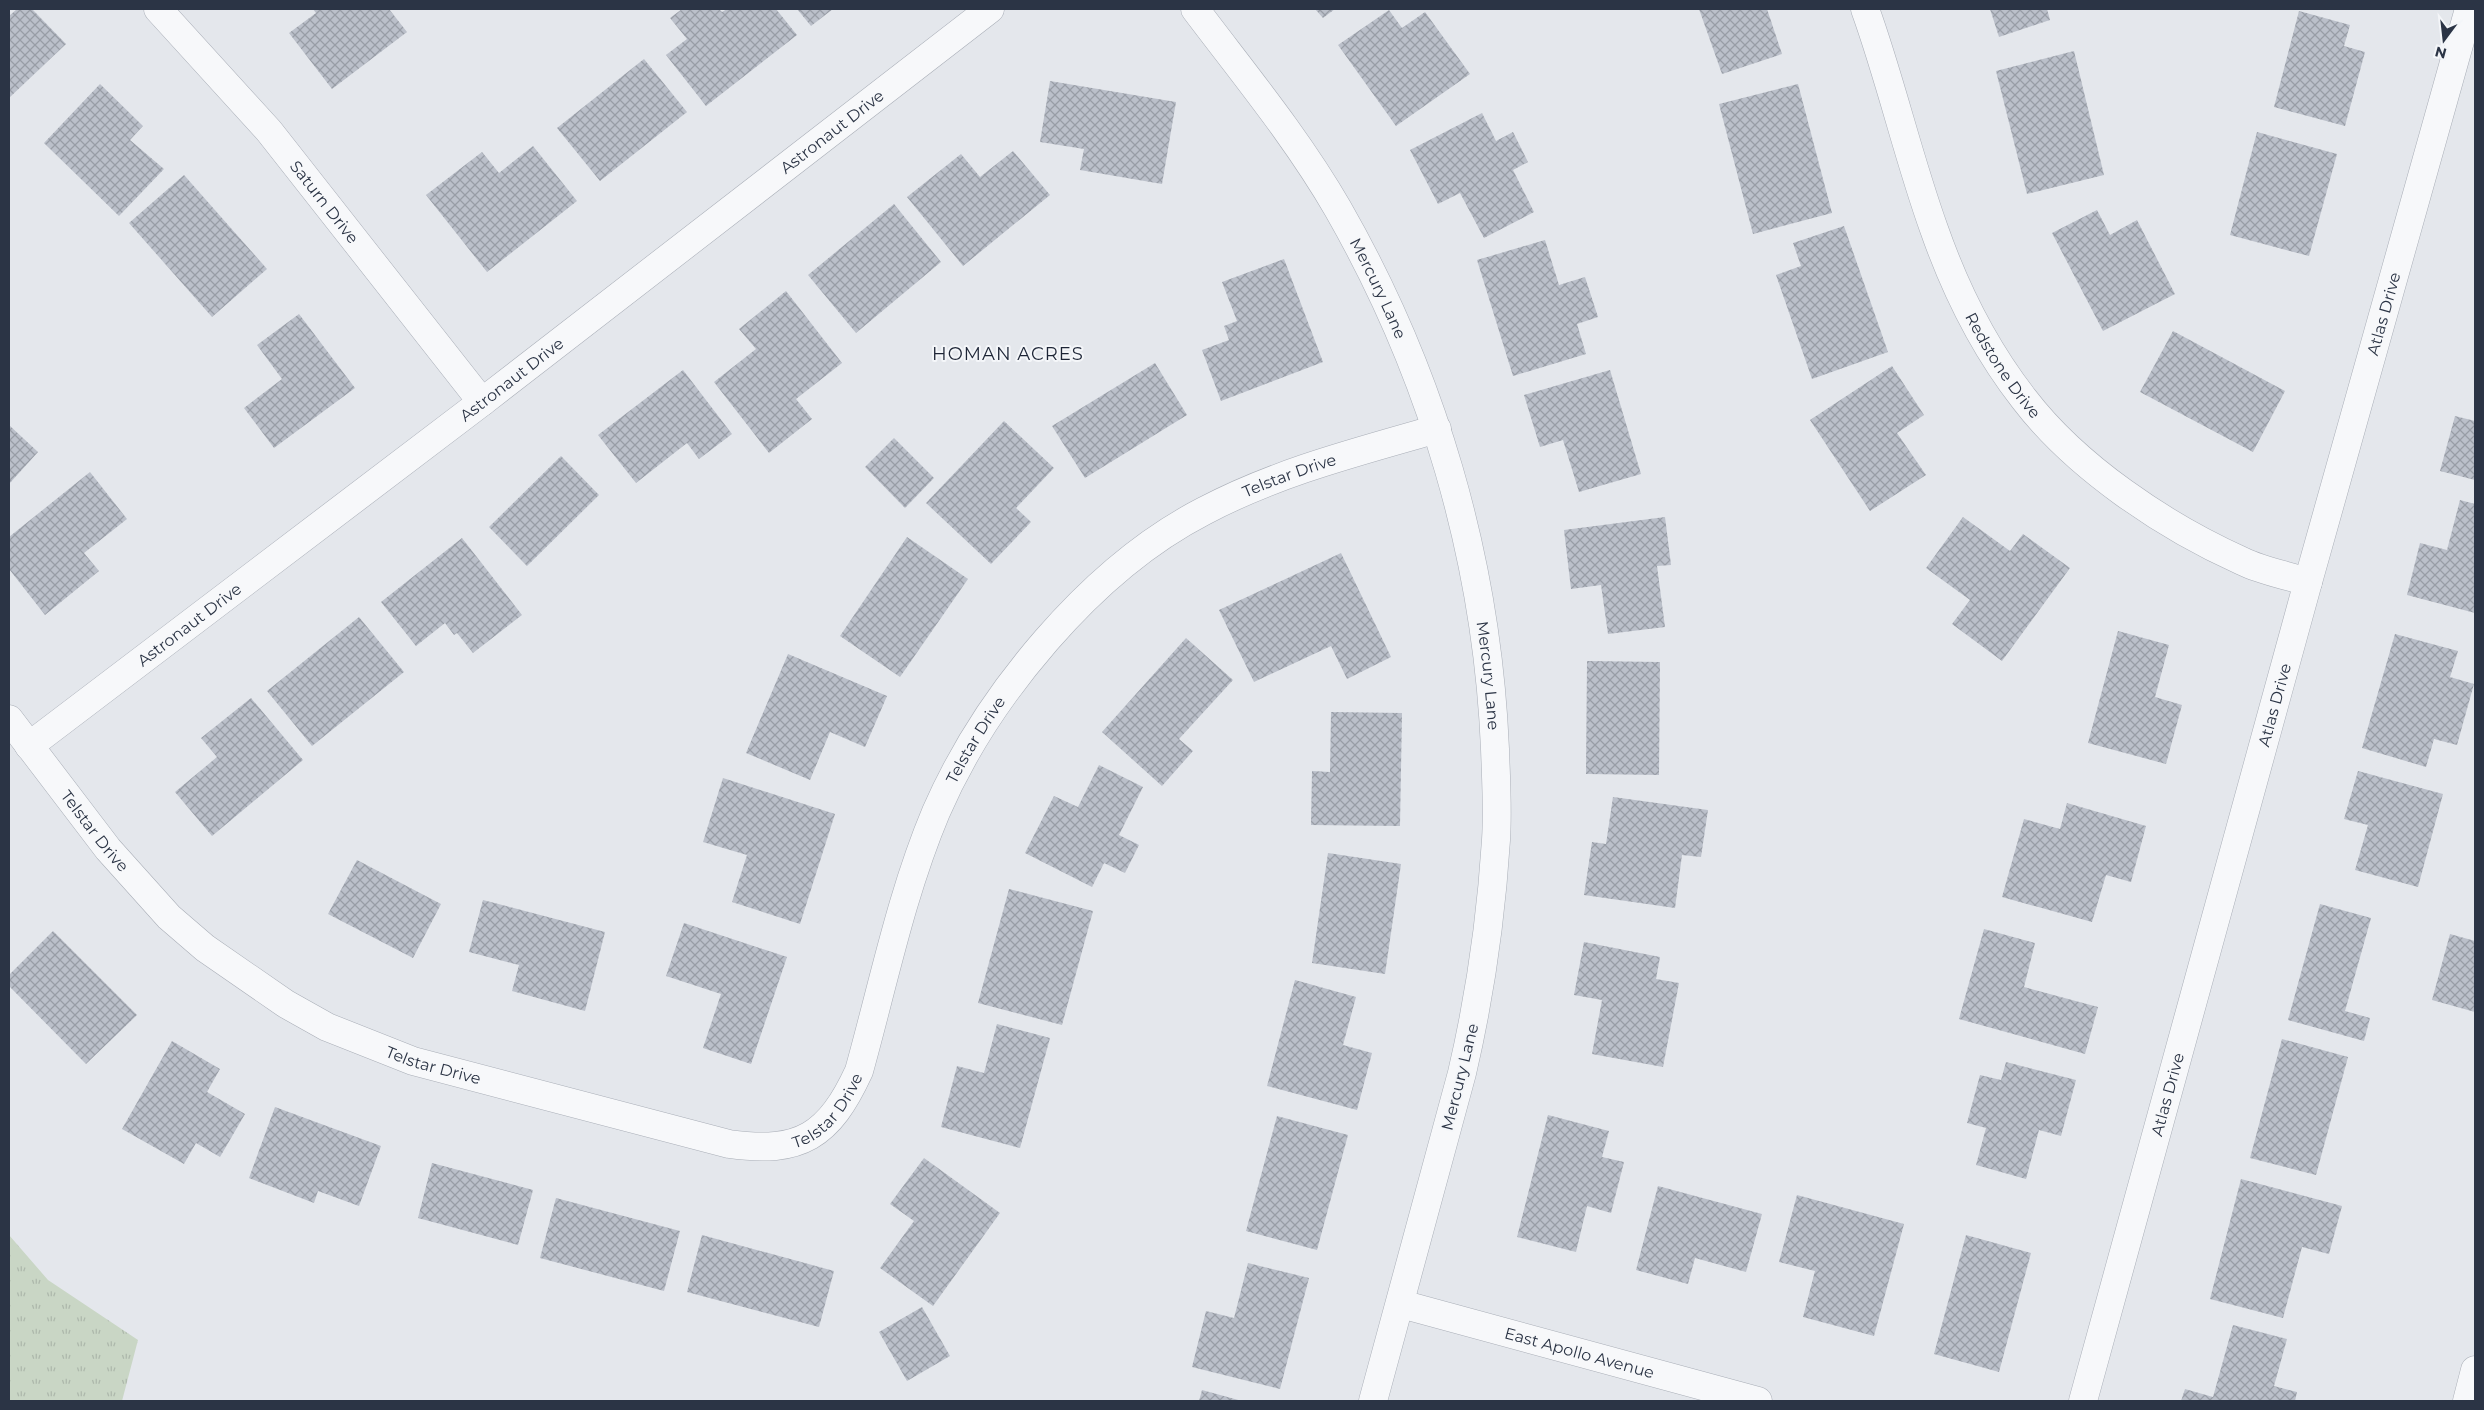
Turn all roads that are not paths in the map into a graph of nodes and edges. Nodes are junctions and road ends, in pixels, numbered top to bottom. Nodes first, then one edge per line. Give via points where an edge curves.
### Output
1 (158, 9) edge
2 (990, 9) edge
3 (1195, 9) edge
4 (1865, 9) edge
5 (2469, 9) edge
6 (482, 402) junction
7 (1437, 429) junction
8 (2308, 582) junction
9 (9, 719) edge
10 (29, 746) junction
11 (1400, 1304) junction
12 (2475, 1370) edge
13 (1373, 1401) edge
14 (1758, 1401) edge
15 (2083, 1401) edge
16 (2467, 1401) edge

1 - 6 street, Saturn Drive via 269,131
2 - 6 street, Astronaut Drive
3 - 7 street, Mercury Lane via 1272,109 1337,206 1388,304
4 - 8 street, Redstone Drive via 1916,177 1948,264 1982,334 2025,400 2058,438 2142,504 2195,538 2244,562
5 - 8 street, Atlas Drive
6 - 10 street, Astronaut Drive
7 - 10 street, Telstar Drive via 1312,464 1203,511 1138,554 1068,617 1000,697 954,774 921,851 859,1072 846,1099 829,1122 808,1137 781,1146 756,1148 719,1141 413,1060 327,1027 244,977 169,918 108,849
7 - 11 street, Mercury Lane via 1467,539 1488,660 1494,722 1496,838 1484,965 1475,1020
8 - 15 street, Atlas Drive
9 - 10 street, Telstar Drive
11 - 13 street, Mercury Lane
11 - 14 street, East Apollo Avenue
12 - 16 street

